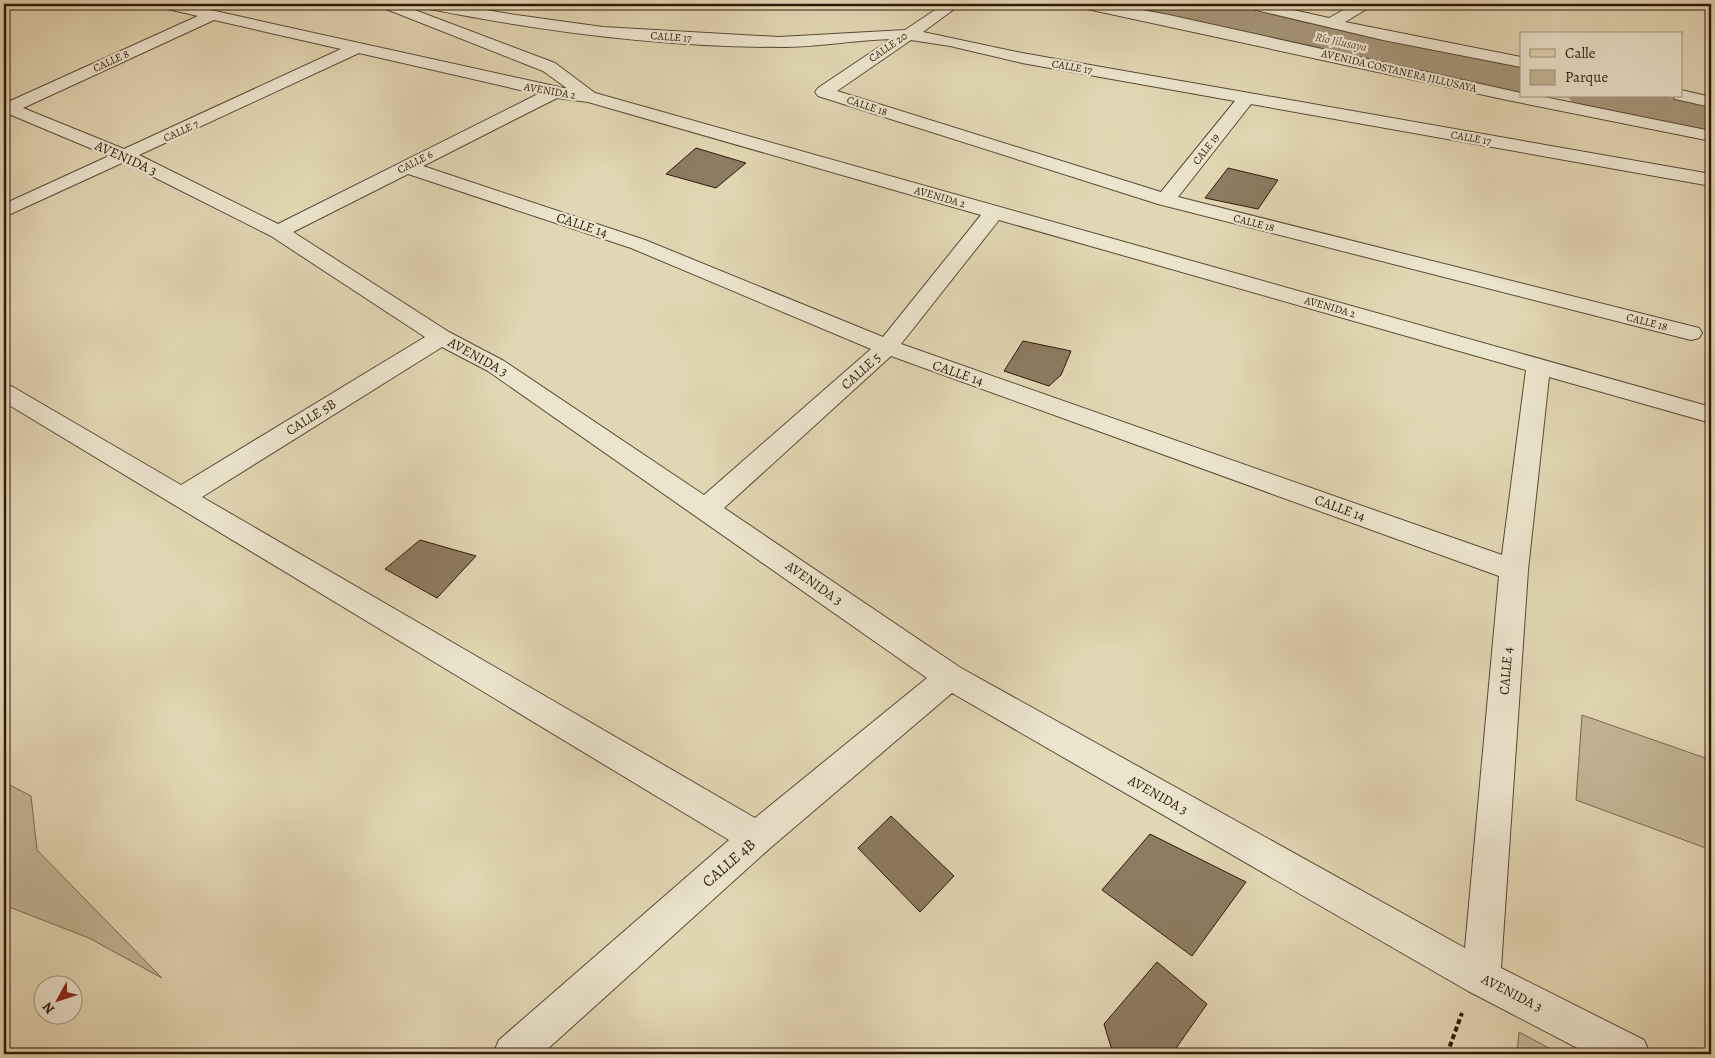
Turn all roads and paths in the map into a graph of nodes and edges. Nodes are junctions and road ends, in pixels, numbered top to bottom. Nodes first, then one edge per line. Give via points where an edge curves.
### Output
1 (164, 4) edge
2 (386, 4) edge
3 (430, 4) edge
4 (954, 4) edge
5 (1088, 4) edge
6 (1248, 4) edge
7 (1365, 4) edge
8 (213, 14) junction
9 (1331, 23) junction
10 (906, 34) junction
11 (357, 48) junction
12 (1520, 62) edge
13 (824, 92) joint
14 (554, 93) junction
15 (1682, 95) edge
16 (589, 97) junction
17 (1247, 98) junction
18 (1520, 98) edge
19 (1521, 98) edge
20 (1711, 102) edge
21 (6, 107) edge
22 (1711, 136) edge
23 (126, 156) junction
24 (406, 167) junction
25 (1711, 180) edge
26 (1165, 200) junction
27 (4, 211) edge
28 (994, 212) junction
29 (278, 232) junction
30 (1691, 333) dead end
31 (442, 337) junction
32 (887, 347) junction
33 (1540, 365) junction
34 (4, 392) edge
35 (1711, 415) edge
36 (181, 497) junction
37 (706, 509) junction
38 (1514, 570) junction
39 (950, 677) junction
40 (757, 838) junction
41 (1481, 978) junction
42 (513, 1054) edge
43 (1630, 1054) edge

1 - 8 street, AVENIDA 2
2 - 16 street via 549,67
3 - 10 street, CALLE 17 via 552,27 678,38 781,42
4 - 10 street, CALLE 20
5 - 18 street, AVENIDA COSTANERA JILLUSAYA
6 - 9 street
7 - 9 street
8 - 11 street, AVENIDA 2
8 - 21 street, CALLE 8
9 - 12 street
10 - 13 street, CALLE 20
10 - 17 street, CALLE 17
11 - 14 street, AVENIDA 2
11 - 23 street, CALLE 7
13 - 26 street, CALLE 18
14 - 16 street, AVENIDA 2
14 - 24 street, CALLE 6
15 - 20 street
16 - 28 street, AVENIDA 2
17 - 25 street, CALLE 17
17 - 26 street, CALE 19
19 - 22 street, AVENIDA COSTANERA JILLUSAYA
21 - 23 street, AVENIDA 3
23 - 27 street, CALLE 7
23 - 29 street, AVENIDA 3
24 - 29 street, CALLE 6
24 - 32 street, CALLE 14 via 638,244
26 - 30 street, CALLE 18
28 - 32 street, CALLE 5
28 - 33 street, AVENIDA 2
29 - 31 street, AVENIDA 3
31 - 36 street, CALLE 5B
31 - 37 street, AVENIDA 3 via 496,366
32 - 37 street, CALLE 5
32 - 38 street, CALLE 14
33 - 35 street, AVENIDA 2
33 - 38 street, CALLE 4
34 - 36 street
36 - 40 street
37 - 39 street, AVENIDA 3
38 - 41 street, CALLE 4
39 - 40 street, CALLE 4B
39 - 41 street, AVENIDA 3
40 - 42 street, CALLE 4B
41 - 43 street, AVENIDA 3

